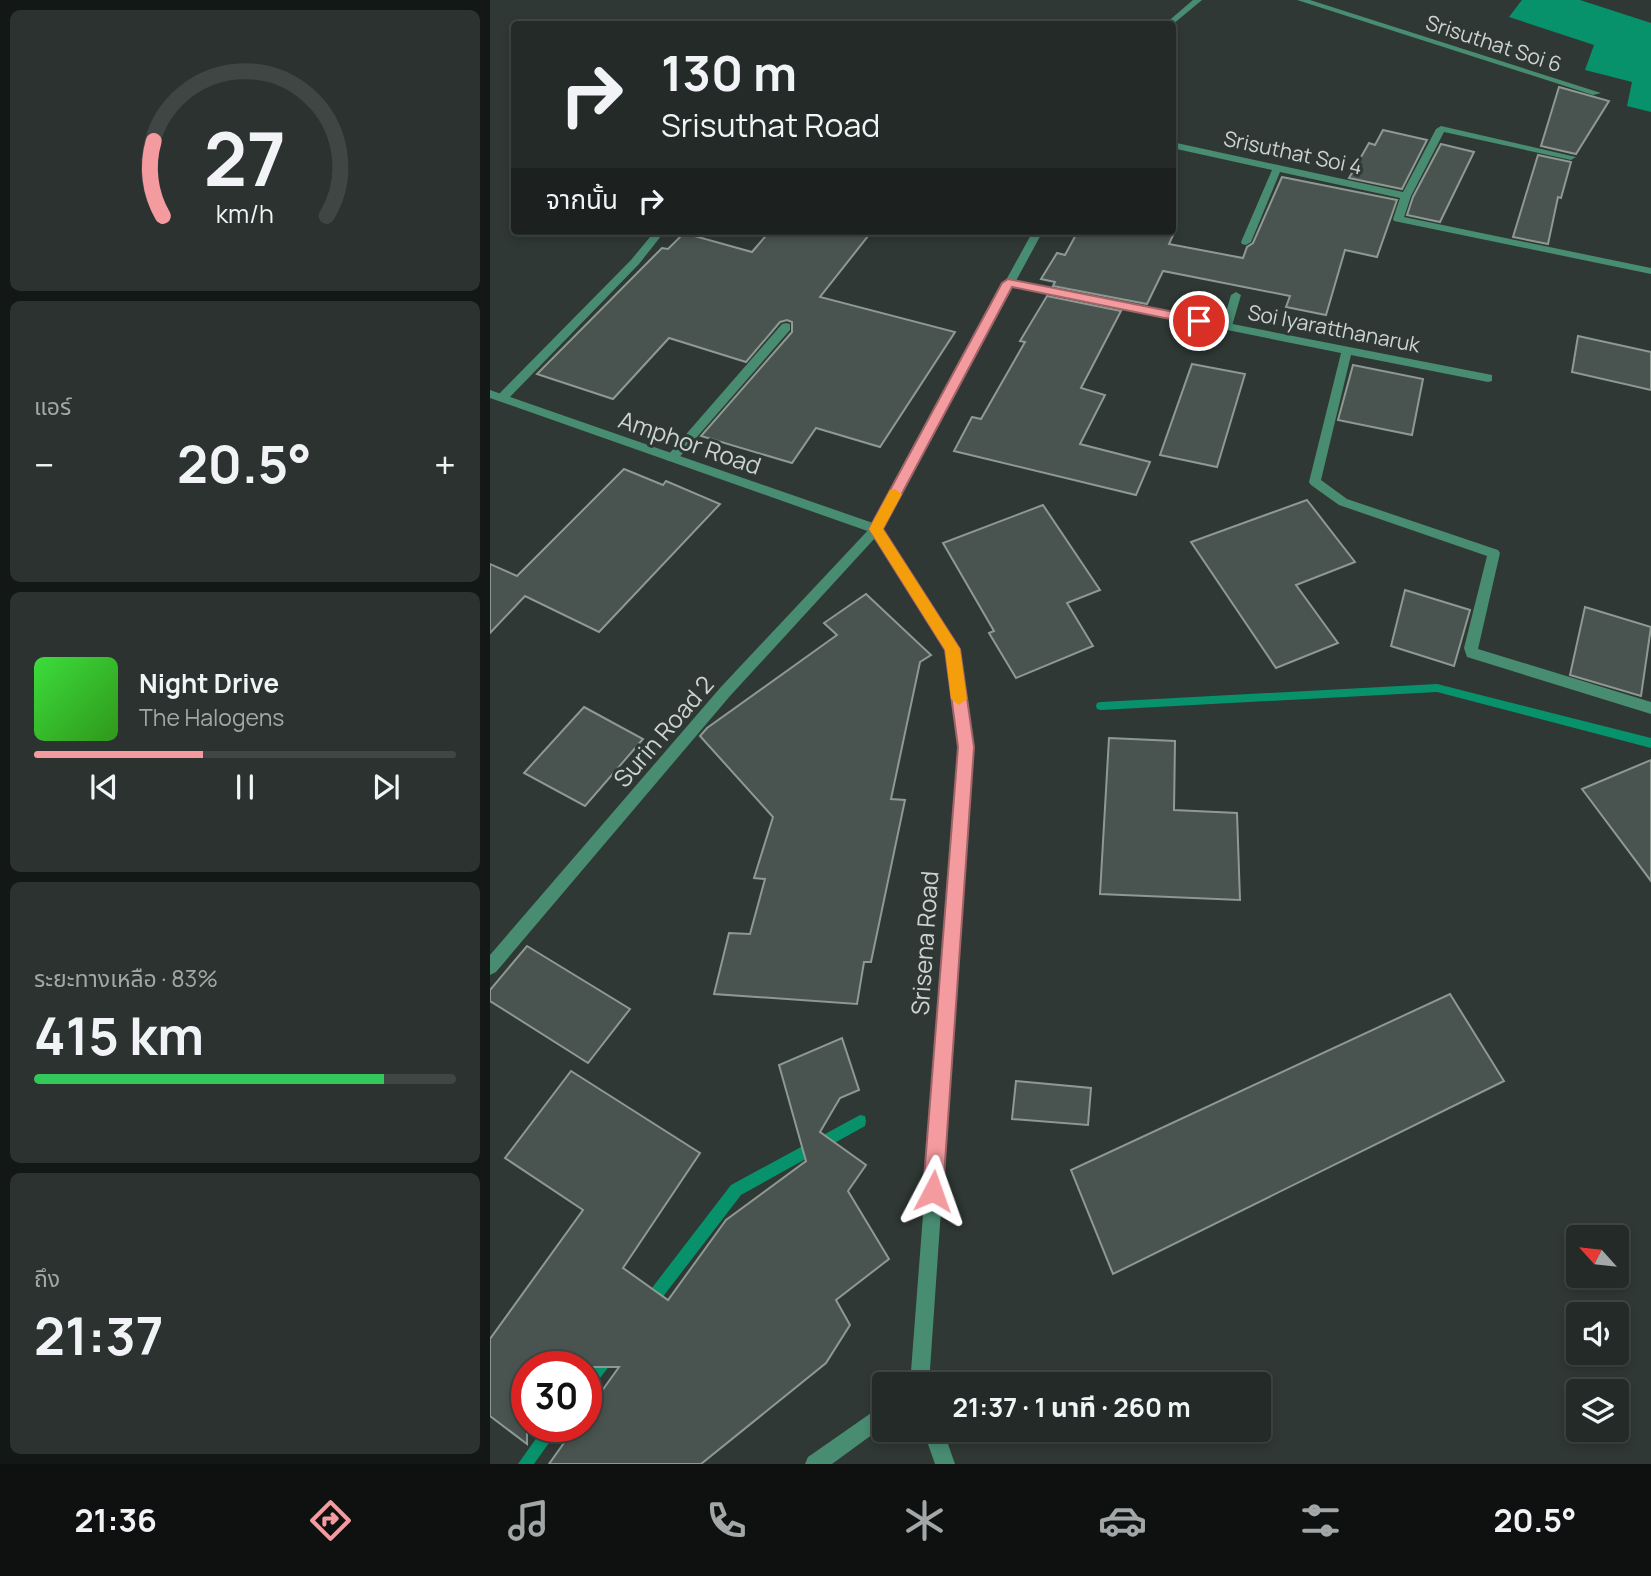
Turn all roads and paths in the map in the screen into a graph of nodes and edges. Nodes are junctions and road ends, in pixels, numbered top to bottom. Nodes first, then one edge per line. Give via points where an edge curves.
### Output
1 (1198, 0) edge
2 (1301, 0) edge
3 (1173, 21) edge
4 (1596, 93) dead end
5 (1176, 146) edge
6 (1571, 157) dead end
7 (1277, 168) junction
8 (1406, 196) junction
9 (657, 235) edge
10 (1036, 235) edge
11 (1246, 242) dead end
12 (1651, 271) edge
13 (1008, 283) junction
14 (1236, 295) dead end
15 (1227, 326) junction
16 (786, 327) dead end
17 (1346, 350) junction
18 (1488, 378) dead end
19 (496, 396) edge
20 (672, 458) junction
21 (876, 529) junction
22 (1651, 708) edge
23 (490, 967) edge
24 (921, 1372) edge
25 (872, 1424) edge
26 (937, 1442) edge
27 (815, 1464) edge
28 (945, 1464) edge

1 - 3 street
2 - 4 street, Srisuthat Soi 6
5 - 7 street, Srisuthat Soi 4
6 - 8 street via 1441,129
7 - 8 street, Srisuthat Soi 4
7 - 11 street
8 - 12 street via 1398,219
9 - 19 street via 635,262
10 - 13 street, Surin Road 2
13 - 15 street, Soi Iyaratthanaruk
13 - 21 street, Surin Road 2
14 - 15 street
15 - 17 street, Soi Iyaratthanaruk
16 - 20 street
17 - 18 street, Soi Iyaratthanaruk
17 - 22 street via 1315,482 1343,502 1494,553 1472,653
19 - 20 street, Amphor Road
20 - 21 street, Amphor Road
21 - 23 street, Surin Road 2 via 725,692
21 - 24 street, Srisena Road via 952,649 966,747
25 - 27 street
26 - 28 street

